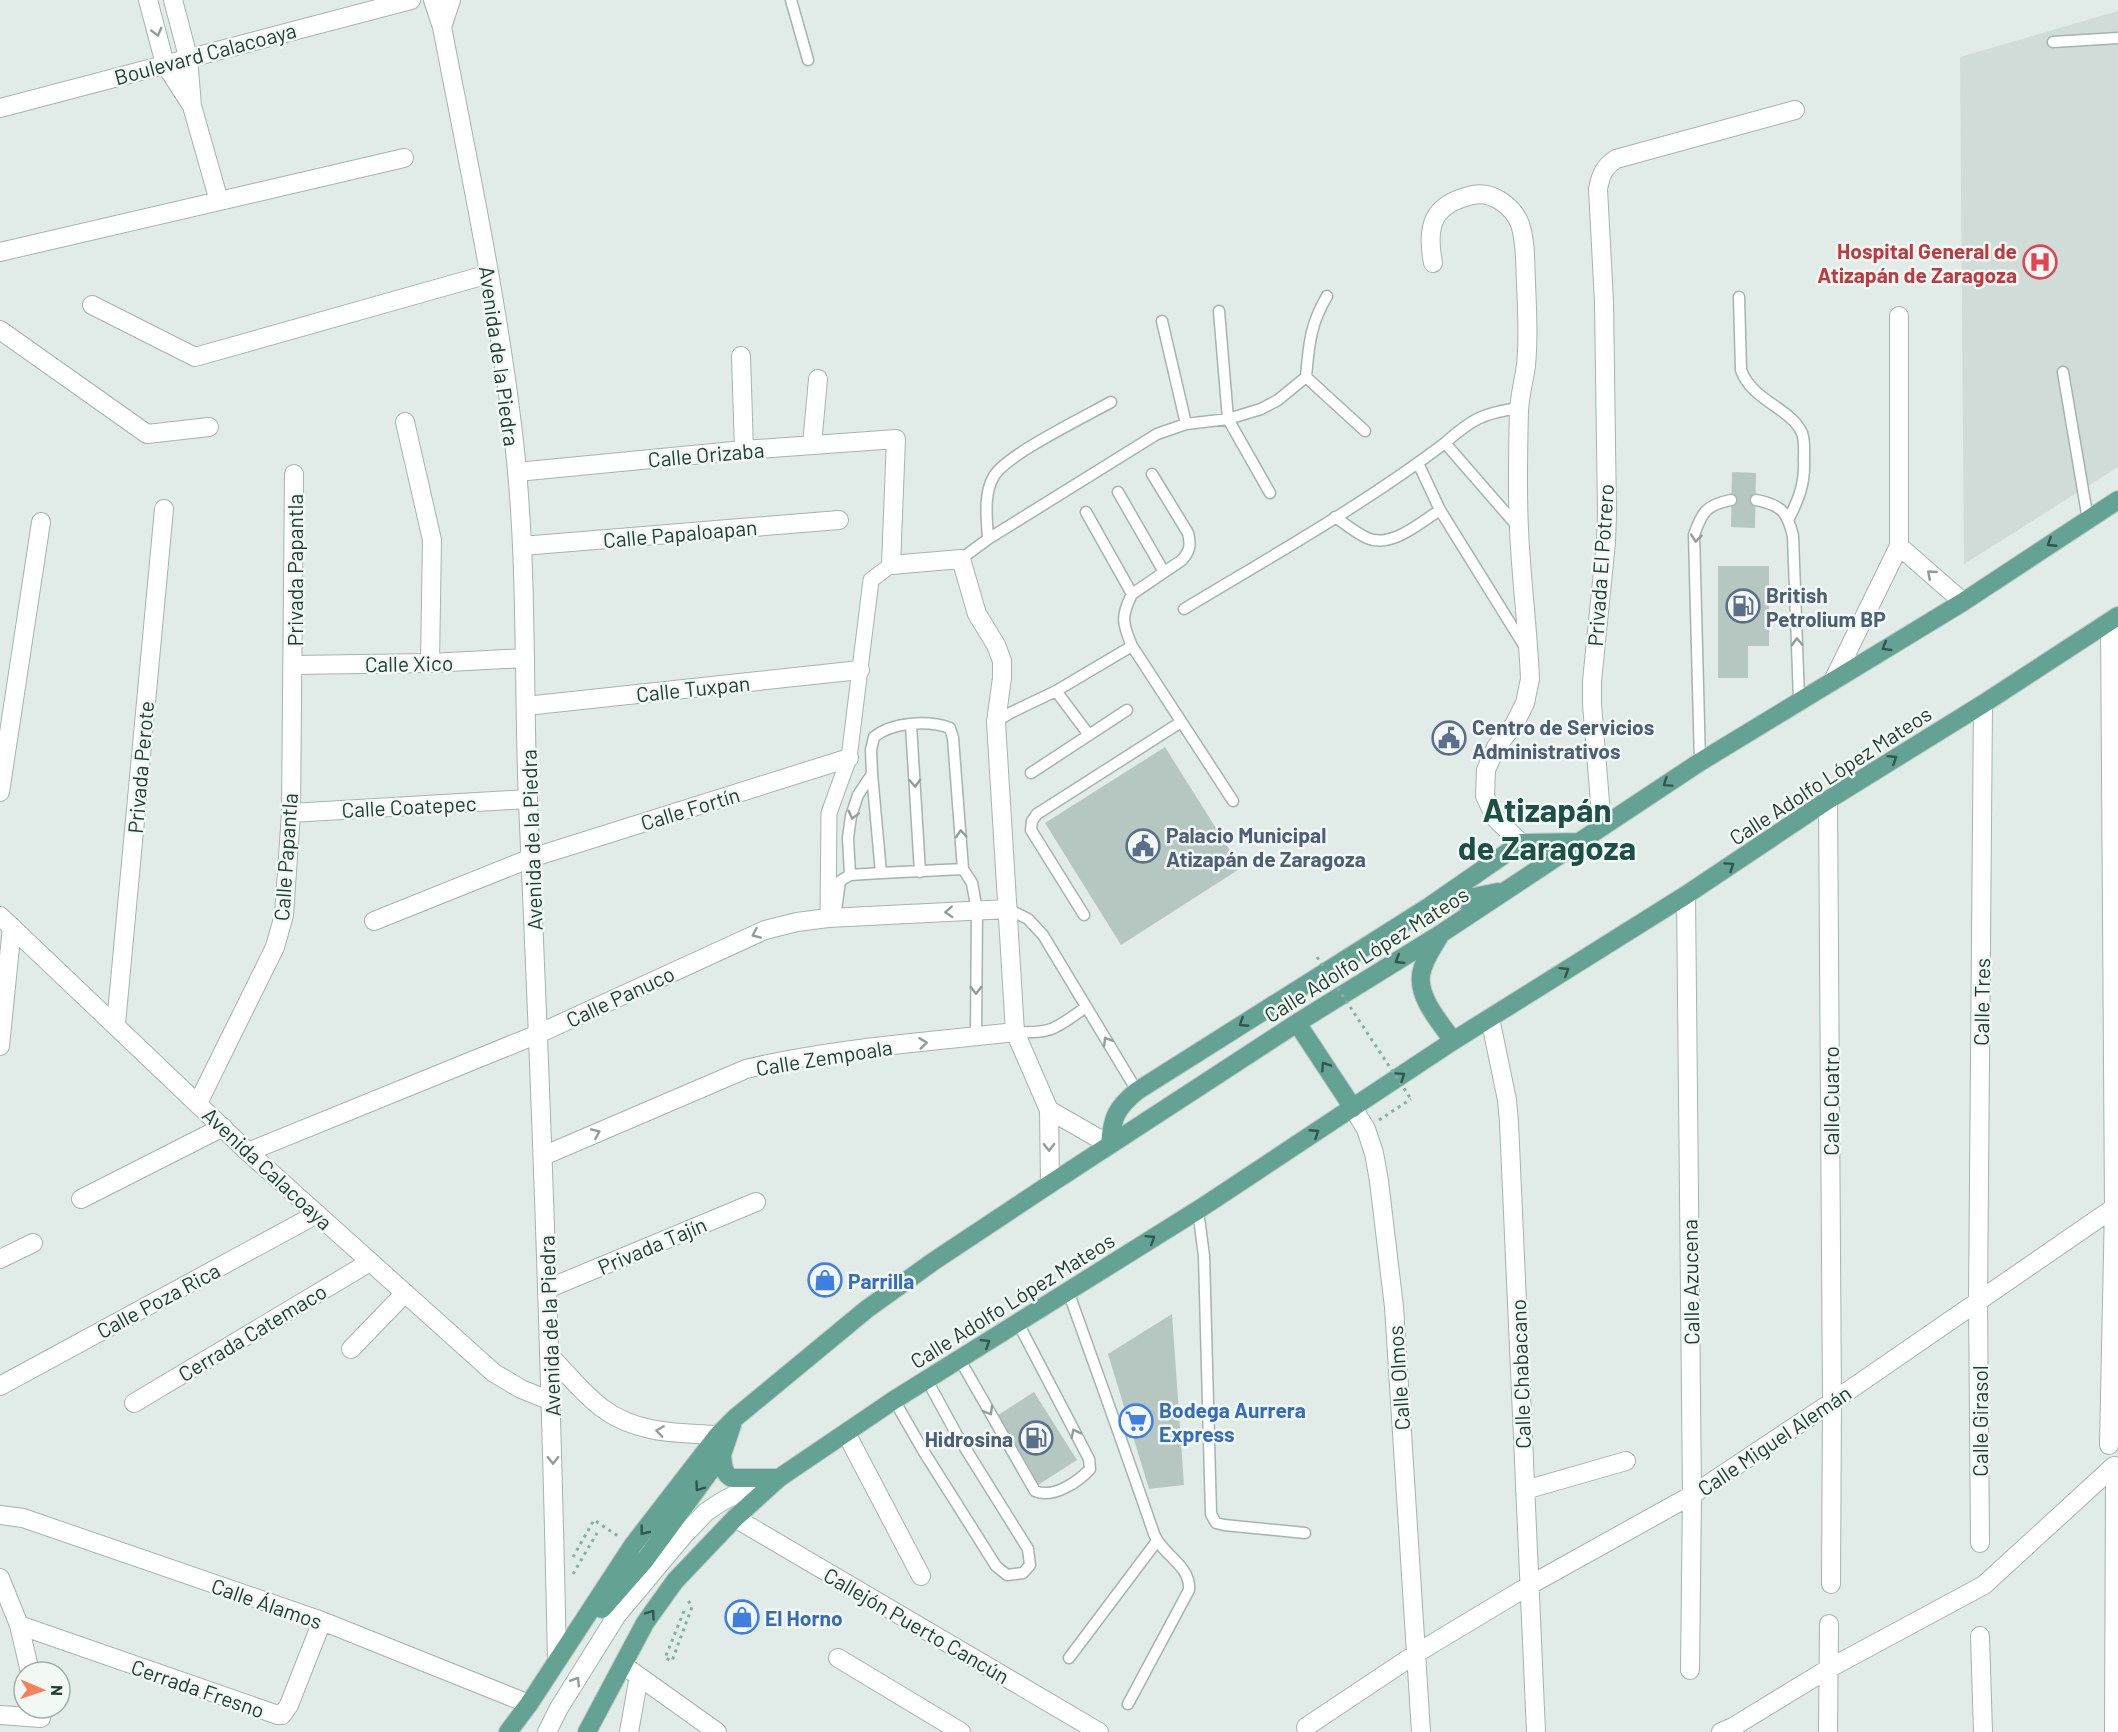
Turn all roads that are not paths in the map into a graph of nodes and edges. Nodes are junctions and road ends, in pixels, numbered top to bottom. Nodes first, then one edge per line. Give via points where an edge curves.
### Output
1 (148, 0) edge
2 (173, 0) edge
3 (411, 0) edge
4 (433, 0) edge
5 (451, 0) edge
6 (791, 0) edge
7 (442, 27) junction
8 (2118, 38) edge
9 (2053, 42) dead end
10 (188, 57) junction
11 (808, 60) dead end
12 (165, 64) junction
13 (192, 106) junction
14 (0, 108) edge
15 (1795, 110) dead end
16 (404, 158) dead end
17 (219, 201) junction
18 (0, 252) edge
19 (1433, 263) dead end
20 (489, 274) junction
21 (1327, 297) dead end
22 (1739, 297) dead end
23 (92, 305) dead end
24 (1219, 311) dead end
25 (1899, 316) dead end
26 (1162, 321) dead end
27 (0, 330) edge
28 (741, 356) dead end
29 (2063, 372) dead end
30 (1306, 377) junction
31 (818, 379) dead end
32 (1111, 402) dead end
33 (1520, 408) junction
34 (1228, 419) junction
35 (405, 422) dead end
36 (1186, 424) junction
37 (209, 427) dead end
38 (1365, 431) dead end
39 (1444, 443) junction
40 (812, 445) junction
41 (744, 450) junction
42 (1418, 463) junction
43 (517, 472) junction
44 (294, 474) dead end
45 (1152, 474) dead end
46 (1118, 492) dead end
47 (1270, 493) dead end
48 (1731, 500) dead end
49 (1756, 500) dead end
50 (2118, 500) edge
51 (164, 509) dead end
52 (1440, 510) junction
53 (1086, 512) dead end
54 (1335, 517) junction
55 (1789, 518) junction
56 (839, 520) dead end
57 (2088, 520) junction
58 (41, 522) dead end
59 (1519, 527) junction
60 (988, 539) junction
61 (522, 546) junction
62 (1899, 546) junction
63 (961, 559) junction
64 (891, 565) junction
65 (1164, 572) junction
66 (1132, 594) junction
67 (1962, 602) junction
68 (1184, 609) dead end
69 (2114, 619) edge
70 (1132, 646) junction
71 (1529, 653) junction
72 (525, 658) junction
73 (430, 663) junction
74 (293, 665) junction
75 (860, 670) junction
76 (1834, 679) junction
77 (1056, 691) junction
78 (1799, 700) junction
79 (1983, 704) junction
80 (526, 706) junction
81 (1127, 710) dead end
82 (996, 722) junction
83 (1181, 722) junction
84 (911, 725) junction
85 (1089, 735) junction
86 (849, 758) junction
87 (1700, 762) junction
88 (1030, 773) dead end
89 (872, 774) junction
90 (0, 792) edge
91 (528, 799) junction
92 (1827, 800) junction
93 (1233, 801) dead end
94 (291, 813) junction
95 (1602, 827) junction
96 (1578, 842) junction
97 (1521, 843) junction
98 (531, 858) junction
99 (963, 869) junction
100 (920, 872) junction
101 (881, 873) junction
102 (850, 875) junction
103 (1508, 890) junction
104 (1686, 895) junction
105 (1430, 906) junction
106 (1008, 909) junction
107 (977, 911) junction
108 (1084, 915) dead end
109 (831, 918) junction
110 (6, 921) edge
111 (374, 921) dead end
112 (1439, 935) junction
113 (1086, 1007) junction
114 (1490, 1018) junction
115 (1297, 1023) junction
116 (116, 1024) junction
117 (1015, 1032) junction
118 (537, 1034) junction
119 (976, 1036) junction
120 (1453, 1041) junction
121 (0, 1046) edge
122 (1137, 1091) junction
123 (198, 1103) junction
124 (1353, 1108) junction
125 (1049, 1110) junction
126 (223, 1127) junction
127 (1110, 1144) junction
128 (248, 1152) junction
129 (543, 1155) junction
130 (1050, 1184) junction
131 (81, 1199) dead end
132 (756, 1202) dead end
133 (2116, 1206) edge
134 (1198, 1210) junction
135 (316, 1214) junction
136 (33, 1243) dead end
137 (0, 1259) edge
138 (370, 1262) junction
139 (548, 1289) junction
140 (1068, 1291) junction
141 (405, 1293) junction
142 (1978, 1300) junction
143 (1018, 1323) junction
144 (351, 1349) dead end
145 (550, 1356) junction
146 (960, 1360) junction
147 (927, 1380) junction
148 (0, 1386) edge
149 (894, 1400) junction
150 (551, 1401) junction
151 (1832, 1402) junction
152 (134, 1403) dead end
153 (735, 1418) junction
154 (846, 1433) junction
155 (718, 1435) junction
156 (2109, 1445) dead end
157 (722, 1455) junction
158 (1626, 1461) dead end
159 (2116, 1470) edge
160 (779, 1479) junction
161 (1525, 1490) junction
162 (1692, 1495) junction
163 (0, 1515) edge
164 (735, 1518) junction
165 (1305, 1533) dead end
166 (1156, 1541) junction
167 (1980, 1543) dead end
168 (921, 1576) dead end
169 (0, 1578) edge
170 (1831, 1584) dead end
171 (1530, 1585) junction
172 (322, 1621) junction
173 (1829, 1624) dead end
174 (19, 1625) junction
175 (1980, 1636) dead end
176 (1417, 1653) junction
177 (837, 1658) dead end
178 (1069, 1658) dead end
179 (557, 1659) junction
180 (27, 1660) edge
181 (622, 1665) junction
182 (1828, 1669) junction
183 (1690, 1670) dead end
184 (639, 1676) junction
185 (529, 1704) junction
186 (1128, 1704) dead end
187 (1306, 1727) dead end
188 (508, 1732) edge
189 (519, 1732) edge
190 (547, 1732) edge
191 (587, 1732) edge
192 (629, 1732) edge
193 (717, 1732) edge
194 (961, 1732) edge
195 (1099, 1732) edge
196 (1421, 1732) edge
197 (1536, 1732) edge
198 (1721, 1732) edge
199 (1828, 1732) edge
200 (1983, 1732) edge
201 (2114, 1732) edge

1 -> 12 street
2 - 10 street
3 - 10 street, Boulevard Calacoaya
4 - 7 street, Avenida de la Piedra
5 - 7 street, Avenida de la Piedra
6 - 11 lane
7 - 20 street, Avenida de la Piedra
8 - 9 lane
10 - 12 street, Boulevard Calacoaya
10 - 13 street
12 - 13 street
12 - 14 street, Boulevard Calacoaya
13 - 17 street
15 - 95 street, Privada El Potrero via 1616,159 1605,167 1598,189 1604,302 1606,542 1592,704
16 - 17 street
17 - 18 street
19 - 33 street via 1431,226 1439,213 1452,204 1474,195 1493,196 1519,222 1524,245 1527,336
20 - 23 street via 195,357
20 - 43 street, Avenida de la Piedra
21 - 30 lane via 1310,337
22 - 55 lane via 1744,380 1802,433 1803,488
24 - 34 lane
25 - 62 street
26 - 36 lane
27 - 37 street via 147,434
28 - 41 street
29 - 57 lane
30 - 34 lane via 1261,410
30 - 38 lane
31 - 40 street
32 - 60 lane via 1008,460 994,476 987,498
33 - 39 lane via 1492,412 1469,422
33 - 59 street
34 - 36 lane
34 - 47 lane
35 - 73 street via 432,540
36 - 60 lane via 1156,434
39 - 42 lane
39 - 59 lane
40 - 41 street, Calle Orizaba
40 - 64 street, Calle Orizaba via 896,439
41 - 43 street, Calle Orizaba
42 - 52 lane
42 - 54 lane
43 - 61 street, Avenida de la Piedra
44 - 74 street, Privada Papantla
45 - 65 lane via 1191,543 1182,560
46 - 65 lane
48 -> 87 lane via 1715,503 1701,515 1694,536
49 - 55 lane via 1780,508
50 - 57 main road, Calle Adolfo López Mateos
51 - 116 street, Privada Perote
52 - 54 lane via 1396,537 1381,541 1368,539
52 - 71 lane
53 - 66 lane
54 - 68 lane
78 -> 55 lane via 1793,536
56 - 61 street, Calle Papaloapan
57 -> 67 main road, Calle Adolfo López Mateos
58 - 90 street
59 - 71 street
60 - 63 lane
61 - 72 street, Avenida de la Piedra
67 -> 62 street
62 - 76 street
63 - 64 street
63 - 82 street via 977,614 1002,661
64 - 75 street via 871,580
65 - 66 lane
66 - 70 lane via 1124,610 1124,627
67 -> 76 main road, Calle Adolfo López Mateos
69 - 79 main road, Calle Adolfo López Mateos
69 - 133 street
70 - 77 lane
70 - 83 lane
71 - 97 street via 1530,679 1525,703 1486,770 1485,796 1496,819
72 - 73 street, Calle Xico
72 - 80 street, Avenida de la Piedra
73 - 74 street, Calle Xico
74 - 94 street, Calle Papantla
75 - 80 street, Calle Tuxpan
75 - 86 street
76 - 78 main road, Calle Adolfo López Mateos
77 - 82 lane
77 - 85 lane
78 - 87 main road, Calle Adolfo López Mateos
92 -> 79 main road, Calle Adolfo López Mateos
79 - 142 street, Calle Tres
80 - 91 street, Avenida de la Piedra
81 - 85 lane
82 - 106 street
83 - 93 lane
83 - 108 lane via 1036,814 1032,821 1031,830
84 - 89 lane via 884,729 874,737
99 -> 84 lane via 950,728 940,724
84 -> 100 lane
85 - 88 lane
86 - 98 street, Calle Fortín
86 - 109 street via 829,813
87 -> 95 main road, Calle Adolfo López Mateos
89 - 101 lane
89 -> 102 lane via 858,795 851,816
91 - 94 street, Calle Coatepec
91 - 98 street, Avenida de la Piedra
104 -> 92 main road, Calle Adolfo López Mateos
92 - 151 street, Calle Cuatro
94 - 123 street, Calle Papantla via 284,915 275,947
95 - 96 main road, Calle Adolfo López Mateos
96 - 97 main road
96 - 103 main road, Calle Adolfo López Mateos
97 - 105 main road
98 - 111 street, Calle Fortín
98 - 118 street, Avenida de la Piedra
99 - 100 lane
99 - 107 lane via 972,883
100 - 101 lane
101 - 102 lane
102 - 109 lane via 840,881
103 - 105 main road
103 - 112 main road, Calle Adolfo López Mateos
114 -> 104 main road, Calle Adolfo López Mateos
104 - 162 street, Calle Azucena
105 -> 122 main road
106 - 107 street, Calle Panuco
106 - 113 lane via 1028,919 1042,934
106 - 117 street
107 -> 109 street, Calle Panuco
107 -> 119 lane
109 -> 118 street, Calle Panuco via 797,921 765,930
110 - 116 street, Avenida Calacoaya
110 - 121 street
112 -> 115 main road, Calle Adolfo López Mateos
112 - 120 main road via 1421,976 1422,991
113 - 117 lane via 1054,1029
122 -> 113 lane
114 - 120 main road, Calle Adolfo López Mateos
114 - 161 street, Calle Chabacano via 1509,1122
124 -> 115 main road
115 - 127 main road, Calle Adolfo López Mateos
116 - 123 street, Avenida Calacoaya
117 - 119 street, Calle Zempoala
117 - 125 street
118 - 128 street, Calle Panuco
118 - 129 street, Avenida de la Piedra
129 -> 119 street, Calle Zempoala via 746,1069 780,1060
124 -> 120 main road, Calle Adolfo López Mateos
122 - 127 main road via 1123,1103 1112,1121
123 - 126 street, Avenida Calacoaya
134 -> 124 main road, Calle Adolfo López Mateos
124 - 176 street, Calle Olmos via 1374,1153 1394,1307
125 - 127 street
125 -> 130 street
126 - 128 street, Avenida Calacoaya
126 - 131 street
127 - 130 main road, Calle Adolfo López Mateos
128 - 135 street, Avenida Calacoaya
129 - 139 street, Avenida de la Piedra
130 - 153 main road, Calle Adolfo López Mateos via 867,1309
132 - 139 street, Privada Tajín
133 - 142 street, Calle Miguel Alemán
133 - 156 street
140 -> 134 main road, Calle Adolfo López Mateos
134 - 165 lane via 1204,1256 1211,1514 1216,1523 1224,1525
135 - 138 street, Avenida Calacoaya
135 - 148 street, Calle Poza Rica
136 - 137 street
138 - 141 street, Avenida Calacoaya
138 - 152 street, Cerrada Catemaco
139 - 145 street, Avenida de la Piedra
140 - 143 main road, Calle Adolfo López Mateos
140 - 166 lane
141 - 144 street
141 - 150 street, Avenida Calacoaya via 494,1373
142 - 151 street, Calle Miguel Alemán
142 - 167 street, Calle Girasol
146 -> 143 main road, Calle Adolfo López Mateos
146 -> 143 lane via 1035,1491 1055,1492 1083,1476 1090,1468 1089,1459
145 - 150 street, Avenida de la Piedra
155 -> 145 street via 657,1431 630,1424 603,1409
146 - 147 main road, Calle Adolfo López Mateos
147 - 149 main road, Calle Adolfo López Mateos
147 - 149 lane via 1029,1548 1030,1565 1023,1573 1007,1575 996,1566
149 - 154 main road, Calle Adolfo López Mateos
150 -> 179 street, Avenida de la Piedra
151 - 162 street, Calle Miguel Alemán
151 - 170 street, Calle Cuatro
153 - 155 main road, Calle Adolfo López Mateos
153 - 157 main road
154 - 160 main road, Calle Adolfo López Mateos
154 - 168 street
155 -> 179 main road, Calle Adolfo López Mateos via 633,1545
157 - 160 main road via 723,1467 732,1478
157 -> 179 main road via 645,1560
158 - 161 street
159 - 182 street via 1984,1585
159 - 201 street
160 - 164 main road, Calle Adolfo López Mateos
190 -> 160 street via 617,1615 684,1535 721,1502
161 - 171 street, Calle Chabacano
162 - 171 street, Calle Miguel Alemán
162 - 183 street, Calle Azucena
163 - 172 street, Calle Álamos via 23,1518
181 -> 164 main road, Calle Adolfo López Mateos via 675,1581
164 - 195 street, Callejón Puerto Cancún
166 - 178 lane
166 - 186 lane via 1186,1574 1189,1590
169 - 174 street
171 - 176 street, Calle Miguel Alemán
171 - 197 street, Calle Chabacano
172 - 174 street, Cerrada Fresno via 288,1705 278,1715
172 - 185 street, Calle Álamos
173 - 182 street
174 - 180 street
175 - 200 street
176 - 187 street, Calle Miguel Alemán
176 - 196 street, Calle Olmos
177 - 194 street
179 - 185 main road
181 - 184 street
181 - 191 main road, Calle Adolfo López Mateos
182 - 198 street
182 - 199 street
184 - 192 street
184 - 193 street
185 - 188 main road
185 - 189 street

